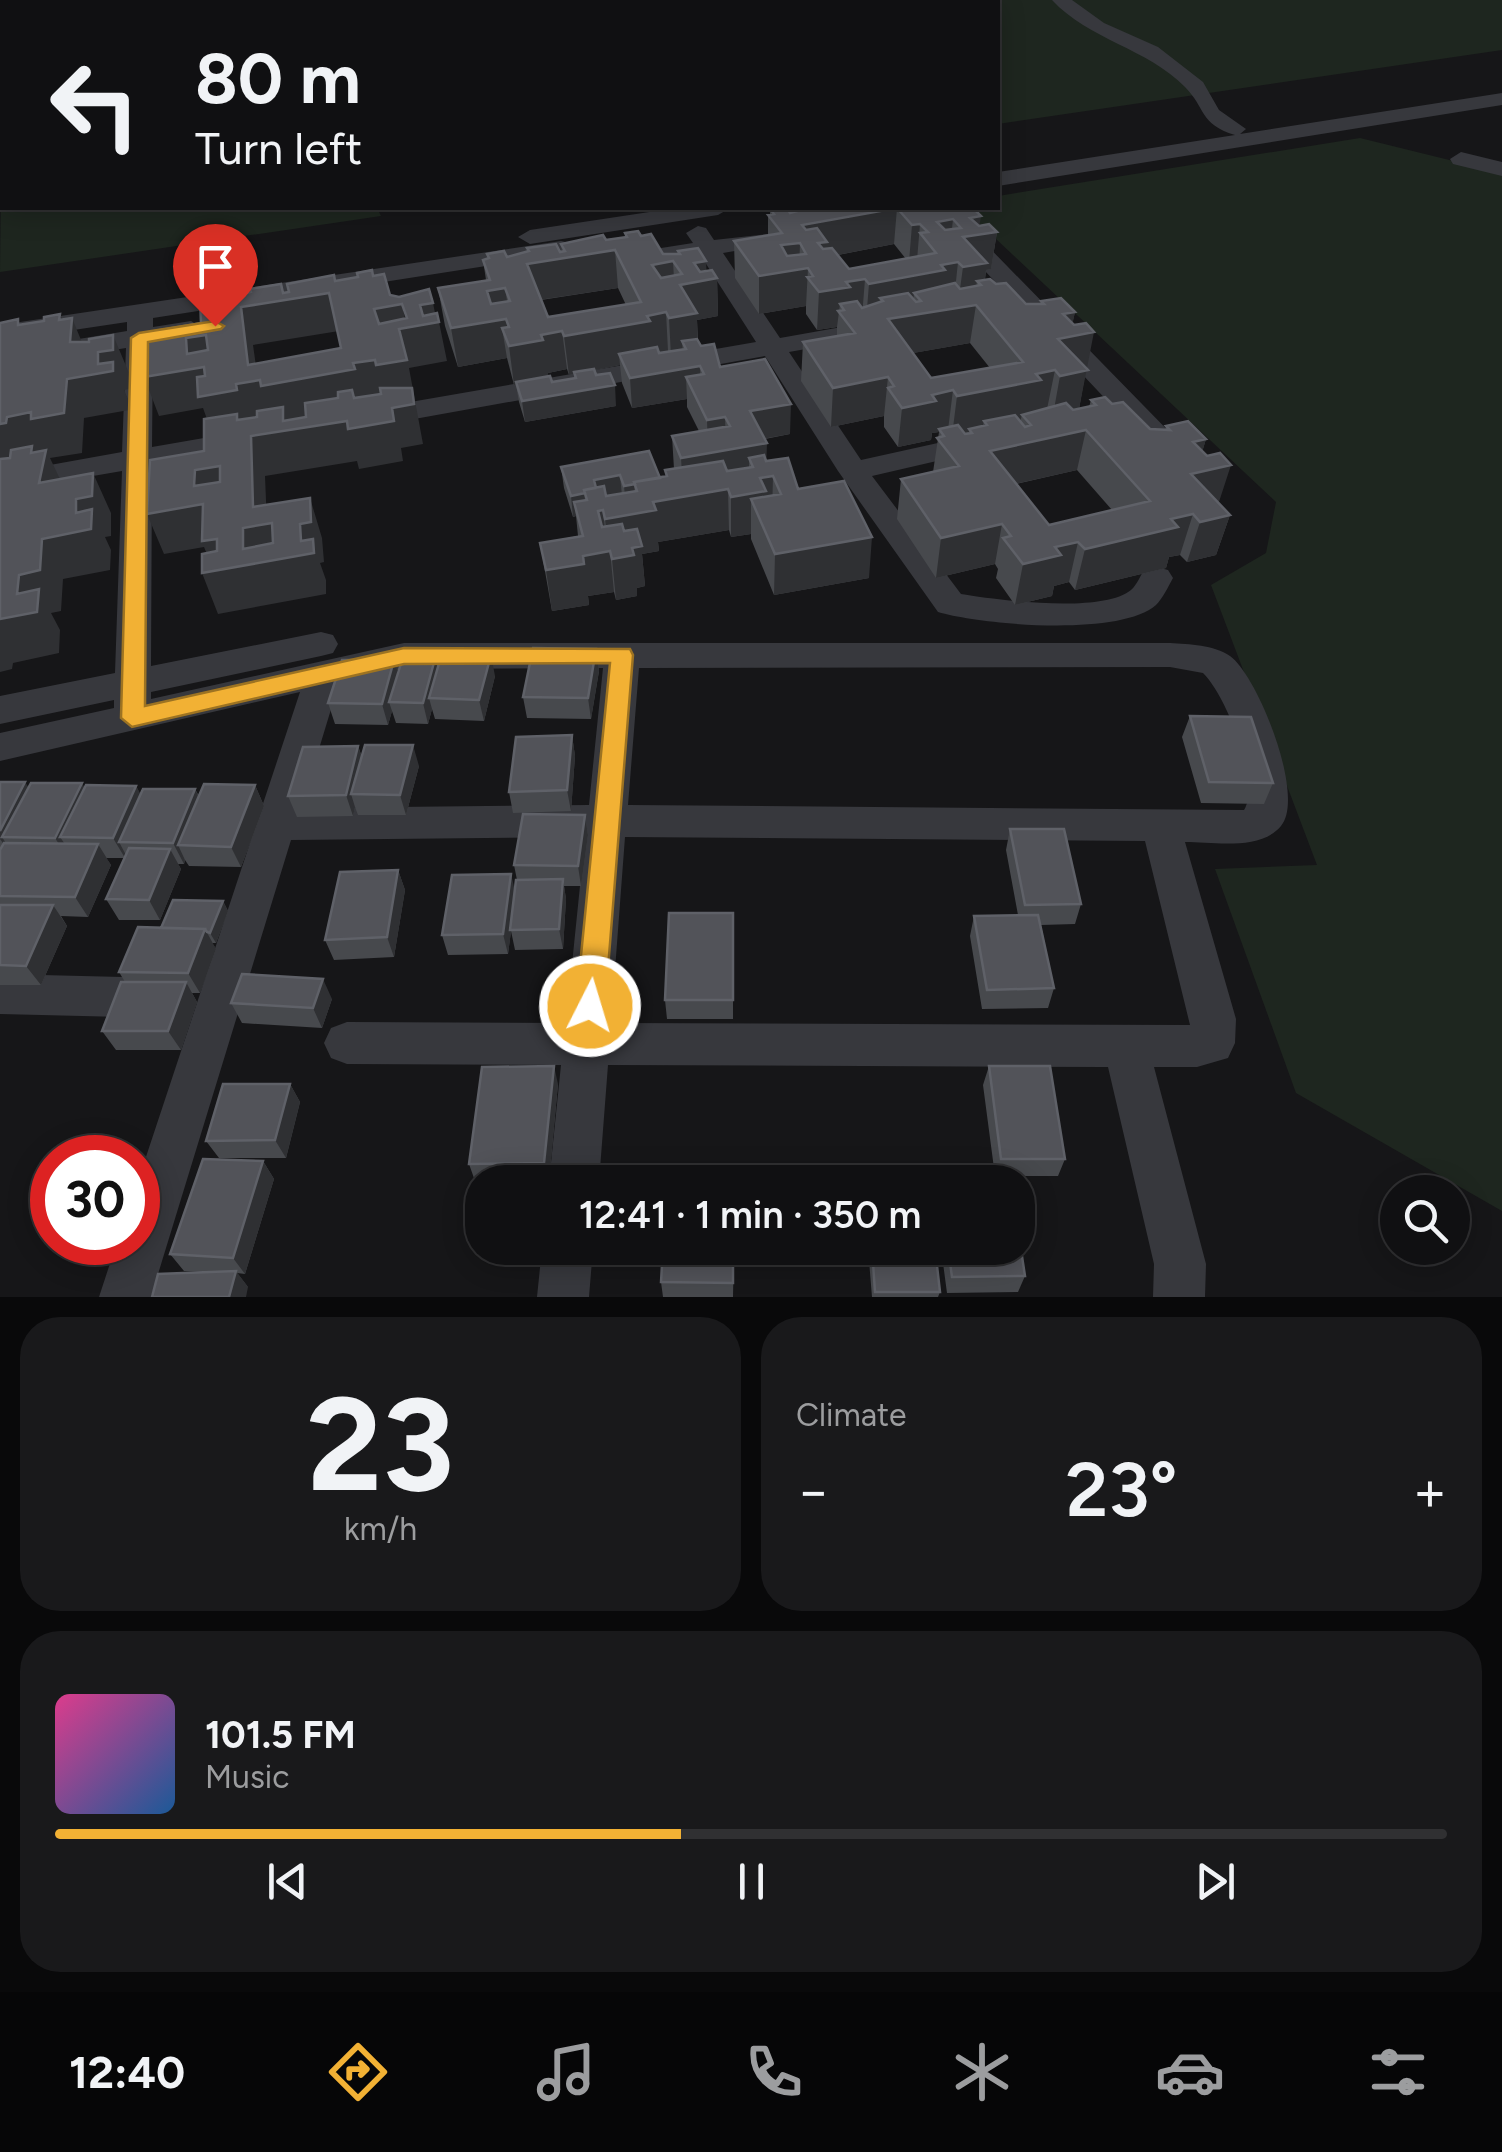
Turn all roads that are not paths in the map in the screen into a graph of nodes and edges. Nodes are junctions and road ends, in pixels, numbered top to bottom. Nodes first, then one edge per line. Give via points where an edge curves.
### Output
1 (1062, 0) edge
2 (1502, 88) edge
3 (1502, 100) edge
4 (1236, 128) junction
5 (1461, 159) dead end
6 (1000, 165) edge
7 (1502, 169) edge
8 (1000, 179) edge
9 (784, 213) edge
10 (943, 219) edge
11 (707, 228) edge
12 (806, 233) edge
13 (256, 286) junction
14 (1030, 302) junction
15 (993, 308) edge
16 (0, 317) edge
17 (140, 324) junction
18 (901, 325) edge
19 (0, 333) edge
20 (772, 347) junction
21 (0, 360) edge
22 (1132, 408) junction
23 (1095, 417) edge
24 (349, 422) edge
25 (1020, 434) edge
26 (272, 435) edge
27 (1174, 454) edge
28 (137, 459) junction
29 (852, 471) junction
30 (0, 483) edge
31 (1156, 578) dead end
32 (622, 655) junction
33 (323, 658) junction
34 (133, 682) junction
35 (0, 710) edge
36 (132, 718) junction
37 (0, 747) edge
38 (607, 821) junction
39 (276, 824) junction
40 (1161, 827) junction
41 (0, 994) edge
42 (220, 999) junction
43 (347, 1043) dead end
44 (587, 1043) junction
45 (1125, 1044) junction
46 (576, 1165) edge
47 (566, 1265) edge
48 (125, 1297) edge
49 (563, 1297) edge
50 (1179, 1297) edge

1 - 4 street via 1098,28 1151,50 1196,86 1211,114
2 - 4 street
3 - 8 street
4 - 6 street
5 - 7 street
9 - 11 street
10 - 14 street
11 - 12 street
11 - 13 street
11 - 17 street via 580,268
11 - 20 street
13 - 16 street
13 - 17 street
14 - 15 street
14 - 22 street
17 - 19 street
17 - 21 street
17 - 28 street
18 - 20 street
20 - 24 street
20 - 29 street
22 - 23 street
22 - 27 street
25 - 29 street
26 - 28 street
28 - 30 street
28 - 34 street
29 - 31 street via 950,604 1014,613 1120,609 1143,598
32 - 33 street
32 - 38 street
32 - 40 street via 1197,658 1216,664 1232,678 1266,766 1267,815 1251,826
33 - 34 street
33 - 36 street
33 - 39 street
34 - 35 street
34 - 36 street
36 - 37 street
38 - 39 street
38 - 40 street
38 - 44 street
39 - 42 street
40 - 45 street via 1213,1019 1212,1042
41 - 42 street
42 - 48 street
43 - 44 street
44 - 45 street
44 - 46 street
45 - 50 street via 1180,1264
47 - 49 street

